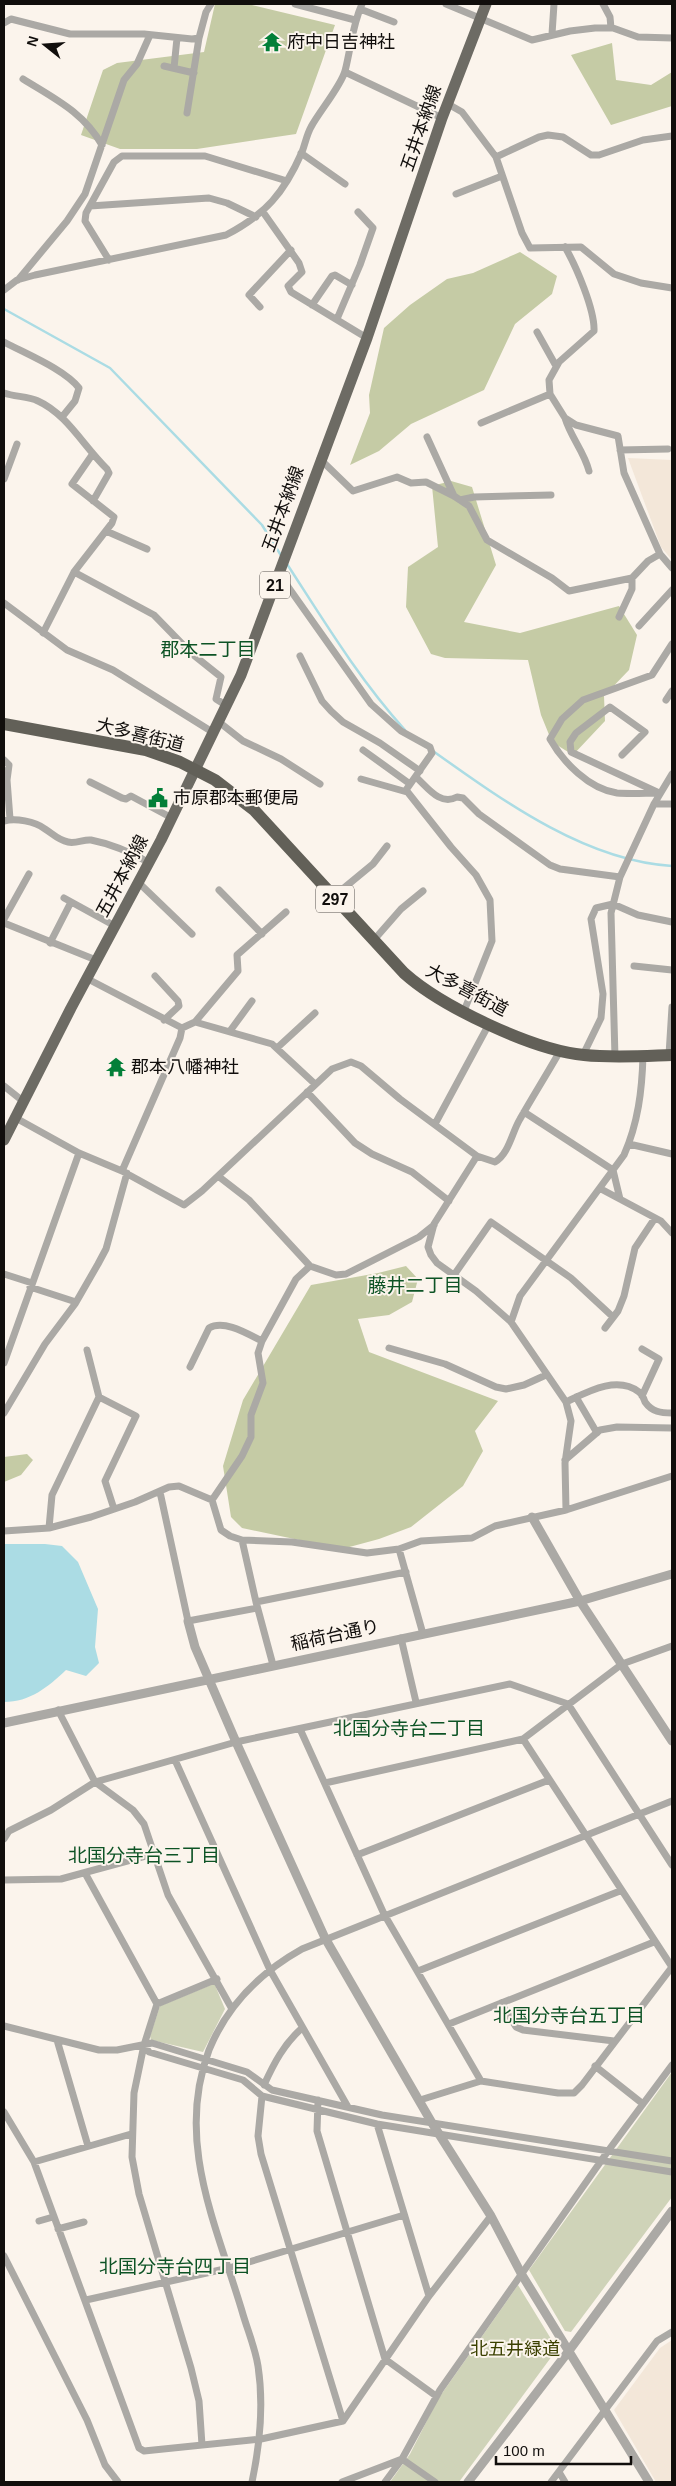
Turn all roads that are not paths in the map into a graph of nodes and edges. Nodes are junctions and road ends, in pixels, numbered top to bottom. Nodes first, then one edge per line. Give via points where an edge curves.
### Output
1 (211, 4) edge
2 (295, 4) edge
3 (446, 4) edge
4 (486, 4) edge
5 (554, 4) edge
6 (603, 4) edge
7 (361, 6) edge
8 (480, 19) junction
9 (355, 20) junction
10 (394, 22) dead end
11 (4, 23) edge
12 (611, 28) junction
13 (552, 34) junction
14 (150, 35) junction
15 (178, 38) junction
16 (199, 38) junction
17 (672, 38) edge
18 (164, 66) dead end
19 (174, 68) junction
20 (345, 72) junction
21 (194, 73) junction
22 (24, 78) dead end
23 (448, 104) junction
24 (186, 113) dead end
25 (442, 118) junction
26 (672, 136) edge
27 (102, 145) junction
28 (301, 153) junction
29 (496, 157) junction
30 (502, 176) junction
31 (287, 180) junction
32 (345, 184) dead end
33 (456, 194) dead end
34 (90, 206) junction
35 (263, 212) junction
36 (358, 212) dead end
37 (256, 217) junction
38 (565, 248) junction
39 (291, 250) junction
40 (109, 260) junction
41 (17, 280) junction
42 (352, 285) junction
43 (672, 288) edge
44 (4, 290) edge
45 (312, 304) junction
46 (260, 307) dead end
47 (337, 319) junction
48 (537, 332) dead end
49 (367, 338) junction
50 (4, 342) edge
51 (556, 366) junction
52 (4, 394) edge
53 (550, 394) junction
54 (62, 417) junction
55 (565, 418) junction
56 (481, 423) dead end
57 (427, 437) dead end
58 (17, 444) dead end
59 (668, 449) dead end
60 (620, 450) junction
61 (92, 455) junction
62 (320, 459) junction
63 (589, 471) dead end
64 (5, 473) edge
65 (551, 495) dead end
66 (457, 498) junction
67 (93, 500) junction
68 (106, 531) junction
69 (147, 550) dead end
70 (660, 554) junction
71 (672, 568) edge
72 (74, 572) junction
73 (279, 574) junction
74 (632, 578) junction
75 (672, 590) edge
76 (4, 603) edge
77 (619, 617) dead end
78 (640, 626) dead end
79 (43, 633) junction
80 (672, 644) edge
81 (300, 656) dead end
82 (672, 691) edge
83 (666, 700) dead end
84 (227, 706) junction
85 (219, 722) junction
86 (4, 724) edge
87 (214, 733) junction
88 (363, 750) dead end
89 (622, 756) dead end
90 (4, 760) edge
91 (196, 769) junction
92 (418, 774) junction
93 (672, 774) edge
94 (361, 779) dead end
95 (5, 780) edge
96 (90, 782) dead end
97 (320, 784) dead end
98 (408, 788) junction
99 (660, 793) junction
100 (654, 804) junction
101 (672, 804) edge
102 (172, 818) junction
103 (7, 820) edge
104 (387, 846) dead end
105 (150, 863) junction
106 (28, 874) dead end
107 (620, 877) junction
108 (139, 883) junction
109 (219, 890) dead end
110 (423, 891) dead end
111 (333, 897) junction
112 (64, 898) dead end
113 (71, 902) junction
114 (612, 904) junction
115 (286, 912) dead end
116 (4, 919) edge
117 (672, 922) edge
118 (4, 923) edge
119 (116, 926) junction
120 (192, 934) dead end
121 (262, 934) junction
122 (373, 941) junction
123 (50, 943) junction
124 (96, 960) junction
125 (634, 966) dead end
126 (672, 970) edge
127 (156, 976) dead end
128 (86, 978) junction
129 (252, 1001) dead end
130 (672, 1007) edge
131 (464, 1011) junction
132 (315, 1013) dead end
133 (164, 1020) junction
134 (194, 1022) junction
135 (489, 1023) junction
136 (182, 1028) junction
137 (230, 1031) junction
138 (277, 1048) junction
139 (560, 1051) junction
140 (583, 1055) junction
141 (671, 1055) edge
142 (643, 1056) junction
143 (615, 1057) junction
144 (315, 1084) junction
145 (4, 1086) edge
146 (307, 1092) junction
147 (24, 1102) junction
148 (524, 1112) junction
149 (14, 1116) junction
150 (435, 1124) junction
151 (5, 1135) edge
152 (629, 1144) junction
153 (79, 1153) junction
154 (672, 1154) edge
155 (477, 1156) junction
156 (613, 1170) junction
157 (124, 1172) junction
158 (218, 1176) junction
159 (601, 1189) junction
160 (620, 1199) junction
161 (449, 1201) junction
162 (655, 1218) junction
163 (434, 1224) junction
164 (672, 1233) edge
165 (547, 1261) junction
166 (310, 1266) junction
167 (4, 1274) edge
168 (454, 1275) junction
169 (31, 1285) junction
170 (76, 1302) junction
171 (613, 1317) junction
172 (511, 1322) junction
173 (605, 1328) dead end
174 (262, 1341) junction
175 (389, 1348) dead end
176 (642, 1349) dead end
177 (87, 1350) dead end
178 (4, 1363) edge
179 (190, 1367) dead end
180 (546, 1375) junction
181 (642, 1396) junction
182 (99, 1397) junction
183 (576, 1397) junction
184 (566, 1402) junction
185 (4, 1413) edge
186 (672, 1414) edge
187 (672, 1428) edge
188 (597, 1433) junction
189 (565, 1460) junction
190 (672, 1476) edge
191 (160, 1492) junction
192 (212, 1500) junction
193 (114, 1509) junction
194 (566, 1510) junction
195 (532, 1517) junction
196 (49, 1528) junction
197 (4, 1530) edge
198 (242, 1540) junction
199 (399, 1549) junction
200 (406, 1572) junction
201 (672, 1574) edge
202 (580, 1601) junction
203 (256, 1605) junction
204 (188, 1620) junction
205 (423, 1634) junction
206 (401, 1638) junction
207 (672, 1646) edge
208 (622, 1664) junction
209 (273, 1665) junction
210 (209, 1678) junction
211 (416, 1702) junction
212 (568, 1704) junction
213 (58, 1710) junction
214 (4, 1723) edge
215 (300, 1729) junction
216 (523, 1739) junction
217 (672, 1741) edge
218 (236, 1742) junction
219 (175, 1760) junction
220 (549, 1780) junction
221 (95, 1782) junction
222 (325, 1783) junction
223 (672, 1801) edge
224 (640, 1813) junction
225 (584, 1836) junction
226 (4, 1840) edge
227 (153, 1854) junction
228 (356, 1855) junction
229 (672, 1865) edge
230 (85, 1873) junction
231 (4, 1880) edge
232 (620, 1891) junction
233 (384, 1914) junction
234 (325, 1938) junction
235 (654, 1942) junction
236 (672, 1967) edge
237 (270, 1970) junction
238 (418, 1972) junction
239 (217, 1979) junction
240 (501, 2003) junction
241 (157, 2004) junction
242 (232, 2009) junction
243 (449, 2024) junction
244 (4, 2026) edge
245 (302, 2028) junction
246 (57, 2040) junction
247 (614, 2041) junction
248 (144, 2045) junction
249 (206, 2059) junction
250 (595, 2066) junction
251 (672, 2066) edge
252 (203, 2068) junction
253 (482, 2081) junction
254 (264, 2085) junction
255 (262, 2096) junction
256 (318, 2100) junction
257 (420, 2100) junction
258 (642, 2104) junction
259 (348, 2107) junction
260 (316, 2110) junction
261 (4, 2112) edge
262 (432, 2123) junction
263 (377, 2124) junction
264 (131, 2134) junction
265 (441, 2135) junction
266 (88, 2146) junction
267 (608, 2151) junction
268 (601, 2161) junction
269 (672, 2161) edge
270 (34, 2162) junction
271 (672, 2172) edge
272 (672, 2211) edge
273 (404, 2215) junction
274 (491, 2216) junction
275 (53, 2217) junction
276 (39, 2221) dead end
277 (84, 2222) dead end
278 (58, 2229) junction
279 (348, 2232) junction
280 (290, 2249) junction
281 (4, 2256) edge
282 (229, 2268) junction
283 (522, 2275) junction
284 (164, 2281) junction
285 (429, 2296) junction
286 (86, 2300) junction
287 (672, 2332) edge
288 (568, 2352) junction
289 (385, 2359) junction
290 (436, 2396) junction
291 (605, 2409) junction
292 (342, 2421) junction
293 (261, 2439) junction
294 (202, 2446) junction
295 (402, 2459) junction
296 (559, 2472) junction
297 (118, 2482) edge
298 (252, 2482) edge
299 (342, 2482) edge
300 (385, 2482) edge
301 (435, 2482) edge
302 (468, 2482) edge
303 (552, 2482) edge
304 (565, 2482) edge
305 (649, 2482) edge

1 - 16 street
2 - 9 street
3 - 8 street
4 - 8 main road, 五井本納線 / 21
5 - 13 street
6 - 12 street via 610,17
7 - 9 street
7 - 10 street
8 - 13 street via 532,40
8 - 23 main road, 五井本納線 / 21
9 - 20 street
11 - 14 street via 10,19 70,34
12 - 13 street
12 - 17 street via 638,37
14 - 15 street
14 - 27 street via 138,64 124,80
15 - 16 street
15 - 19 street
16 - 21 street
18 - 19 street
19 - 21 street
20 - 25 street
20 - 28 street via 310,129
21 - 24 street
22 - 27 street via 80,116 91,126
23 - 25 main road, 五井本納線 / 21
23 - 29 street via 462,112
25 - 49 main road, 五井本納線 / 21
26 - 29 street via 643,140 599,155 591,155 563,137 539,136
27 - 41 street via 85,194 67,221
28 - 31 street
28 - 32 street
29 - 30 street
30 - 33 street
30 - 38 street via 530,248
31 - 34 street via 205,156 122,156 114,162
31 - 35 street
34 - 37 street via 209,198
34 - 40 street via 85,222
35 - 37 street
35 - 39 street
36 - 42 street via 372,228
37 - 40 street via 226,235
38 - 43 street via 586,250 621,277
38 - 51 street via 590,307 594,331
39 - 45 street via 302,272 288,290
39 - 46 street via 249,295
40 - 41 street
41 - 44 street
42 - 45 street via 332,276
42 - 47 street
45 - 47 street
47 - 49 street
48 - 51 street
49 - 62 main road, 五井本納線 / 21
50 - 54 street via 75,382 79,388 75,401
51 - 53 street via 549,380
52 - 54 street via 35,400 51,407
53 - 55 street
53 - 56 street
54 - 61 street
55 - 60 street via 576,425 618,436
55 - 63 street
57 - 66 street
58 - 64 street
59 - 60 street
60 - 70 street via 624,473
61 - 67 street via 109,472
61 - 67 street via 72,484
62 - 66 street via 353,491 397,477 410,483 426,482
62 - 73 main road, 五井本納線 / 21
65 - 66 street
66 - 74 street via 469,506 488,540 569,591
67 - 68 street via 114,517
68 - 69 street
68 - 72 street
70 - 71 street
70 - 74 street
72 - 79 street
72 - 84 street via 154,616 221,678 216,700
73 - 84 main road, 五井本納線 / 21
73 - 92 street via 372,704 401,731 430,747 432,752
74 - 77 street via 632,589
75 - 78 street
76 - 79 street
79 - 87 street via 67,650 112,670
80 - 99 street via 652,675 583,700 562,720 550,739 575,771 597,785 616,793
81 - 92 street via 322,701 331,711 380,743
82 - 83 street
84 - 85 main road, 五井本納線 / 21
85 - 87 main road, 五井本納線 / 21
85 - 97 street via 243,742 281,759
86 - 91 highway, 大多喜街道 / 297 via 146,750
87 - 91 main road, 五井本納線 / 21
88 - 98 street
89 - 99 street via 645,732 610,708 576,733 570,742 571,752
90 - 95 street via 8,765
91 - 102 main road, 五井本納線 / 21
91 - 111 highway, 大多喜街道 / 297 via 254,810
92 - 98 street
92 - 107 street via 440,799 463,798 479,814 550,866
93 - 99 street
94 - 98 street
95 - 103 street
96 - 102 street via 122,798 131,796
98 - 131 street via 476,875 490,900 492,941
99 - 100 street
100 - 101 street
100 - 107 street
102 - 105 main road, 五井本納線 / 21
103 - 105 street via 34,823 52,836 70,843 91,840 132,853
104 - 111 street via 373,864
105 - 108 main road, 五井本納線 / 21
106 - 116 street
107 - 114 street
108 - 119 main road, 五井本納線 / 21
108 - 120 street
109 - 121 street
110 - 122 street via 401,909
111 - 122 highway, 大多喜街道 / 297
112 - 113 street
113 - 119 street
113 - 123 street
114 - 117 street via 638,915
114 - 140 street via 596,908 591,919 603,994 601,1018
114 - 143 street
115 - 121 street
118 - 123 street
119 - 124 main road, 五井本納線 / 21
121 - 134 street via 238,955 238,971
122 - 131 highway, 大多喜街道 / 297 via 412,981
123 - 124 street
124 - 128 main road, 五井本納線 / 21
125 - 126 street
127 - 133 street via 179,1006
128 - 133 street
128 - 147 main road, 五井本納線 / 21
129 - 137 street
130 - 141 street
131 - 135 highway, 大多喜街道 / 297
132 - 138 street
133 - 136 street
134 - 136 street
134 - 137 street
135 - 139 highway, 大多喜街道 / 297 via 520,1038
135 - 150 street
136 - 157 street
137 - 138 street
138 - 144 street
139 - 140 highway, 大多喜街道 / 297
139 - 148 street
140 - 143 highway, 大多喜街道 / 297
141 - 142 highway, 大多喜街道 / 297
142 - 143 highway, 大多喜街道 / 297
142 - 152 street via 642,1091
144 - 146 street
144 - 150 street via 332,1069 352,1062
145 - 147 street
146 - 158 street
146 - 161 street via 355,1143 412,1172
147 - 149 main road, 五井本納線 / 21
148 - 155 street via 500,1159 495,1162
148 - 156 street
149 - 151 main road, 五井本納線 / 21
149 - 153 street
150 - 155 street
152 - 154 street
152 - 156 street
153 - 157 street
153 - 169 street
155 - 161 street
156 - 159 street
156 - 160 street
157 - 158 street via 184,1205
157 - 170 street via 106,1249
158 - 166 street via 249,1200
159 - 160 street
159 - 165 street
160 - 162 street
161 - 163 street
162 - 164 street
162 - 171 street via 635,1248 624,1296
163 - 166 street via 419,1237 346,1274 336,1275
163 - 168 street via 429,1241 431,1255
165 - 168 street via 491,1222
165 - 171 street via 571,1278
165 - 172 street via 520,1296
166 - 174 street via 296,1280
167 - 169 street
168 - 172 street
169 - 170 street
169 - 178 street
170 - 185 street via 45,1344
171 - 173 street
172 - 180 street
174 - 179 street via 215,1324 209,1328
174 - 192 street via 258,1353 263,1383 251,1415 251,1437
175 - 180 street via 445,1364 506,1389
176 - 181 street via 659,1360
177 - 182 street
180 - 184 street
181 - 183 street via 616,1384
181 - 186 street via 649,1408
182 - 193 street via 136,1416 106,1481
182 - 196 street via 52,1496
183 - 184 street
183 - 188 street
184 - 189 street via 571,1421
187 - 188 street via 617,1427
188 - 189 street
189 - 194 street
190 - 194 street
191 - 192 street via 179,1486
191 - 193 street
191 - 204 street
192 - 198 street via 221,1530
193 - 196 street
194 - 195 street
195 - 199 street via 495,1526 472,1538 421,1541
195 - 202 street
196 - 197 street
198 - 199 street via 292,1542 367,1553
198 - 203 street
199 - 200 street
200 - 203 street
200 - 205 street
201 - 202 street, 稲荷台通り
202 - 205 street, 稲荷台通り
202 - 208 street
203 - 204 street
203 - 209 street
204 - 210 street via 195,1647
205 - 206 street, 稲荷台通り
206 - 209 street, 稲荷台通り
206 - 211 street
207 - 208 street
208 - 212 street
208 - 217 street
209 - 210 street, 稲荷台通り
210 - 213 street, 稲荷台通り
210 - 218 street
211 - 212 street via 510,1684
211 - 215 street
212 - 216 street
212 - 224 street
213 - 214 street, 稲荷台通り
213 - 221 street
215 - 218 street
215 - 222 street
216 - 220 street
216 - 222 street
218 - 219 street
218 - 234 street
219 - 221 street
219 - 237 street
220 - 225 street
220 - 228 street
221 - 226 street via 51,1810 9,1831
221 - 227 street via 133,1810 144,1824
222 - 228 street
223 - 224 street
224 - 225 street
224 - 229 street
225 - 232 street
225 - 233 street
227 - 230 street
227 - 239 street via 168,1895
228 - 233 street
230 - 231 street via 61,1879
230 - 241 street
232 - 235 street
232 - 238 street
233 - 234 street
233 - 238 street
234 - 237 street
234 - 257 street
235 - 236 street
235 - 240 street
236 - 247 street
237 - 242 street via 254,1982
237 - 245 street
238 - 243 street
239 - 241 street
239 - 242 street
240 - 243 street
240 - 247 street via 516,2027 523,2030
241 - 248 street
242 - 249 street
243 - 253 street
244 - 246 street
245 - 254 street via 279,2054
245 - 259 street
246 - 248 street via 99,2050
246 - 266 street
247 - 250 street
248 - 249 street via 152,2043
248 - 252 street via 149,2052
248 - 264 street via 134,2094
249 - 252 street
249 - 254 street via 248,2072
250 - 253 street via 574,2093
250 - 258 street
251 - 258 street
252 - 255 street via 242,2080
252 - 282 street via 195,2118 197,2155
253 - 257 street
254 - 256 street via 272,2090
255 - 260 street
255 - 280 street via 258,2136
256 - 259 street
256 - 260 street
257 - 262 street
258 - 267 street
259 - 262 street
260 - 263 street
260 - 279 street via 317,2130
261 - 270 street
262 - 265 street
262 - 267 street
263 - 265 street
263 - 273 street
264 - 266 street
264 - 284 street via 139,2194
265 - 268 street
265 - 274 street
266 - 270 street
267 - 268 street
267 - 269 street
268 - 271 street
268 - 283 street
270 - 275 street
272 - 288 street
273 - 279 street
273 - 285 street
274 - 283 street
274 - 285 street
275 - 276 street
275 - 278 street
277 - 278 street
278 - 286 street
279 - 280 street
279 - 289 street
280 - 282 street
280 - 292 street
281 - 297 street via 87,2420 105,2465
282 - 284 street
282 - 293 street via 258,2364
283 - 288 street
283 - 290 street
284 - 286 street
284 - 294 street via 191,2368
285 - 289 street
286 - 294 street via 139,2448 144,2452
287 - 291 street via 657,2341
288 - 291 street
288 - 302 street
289 - 290 street
289 - 292 street
290 - 295 street
291 - 296 street
291 - 305 street
292 - 293 street
293 - 294 street
293 - 298 street
295 - 299 street
295 - 300 street
295 - 301 street
296 - 303 street
296 - 304 street

